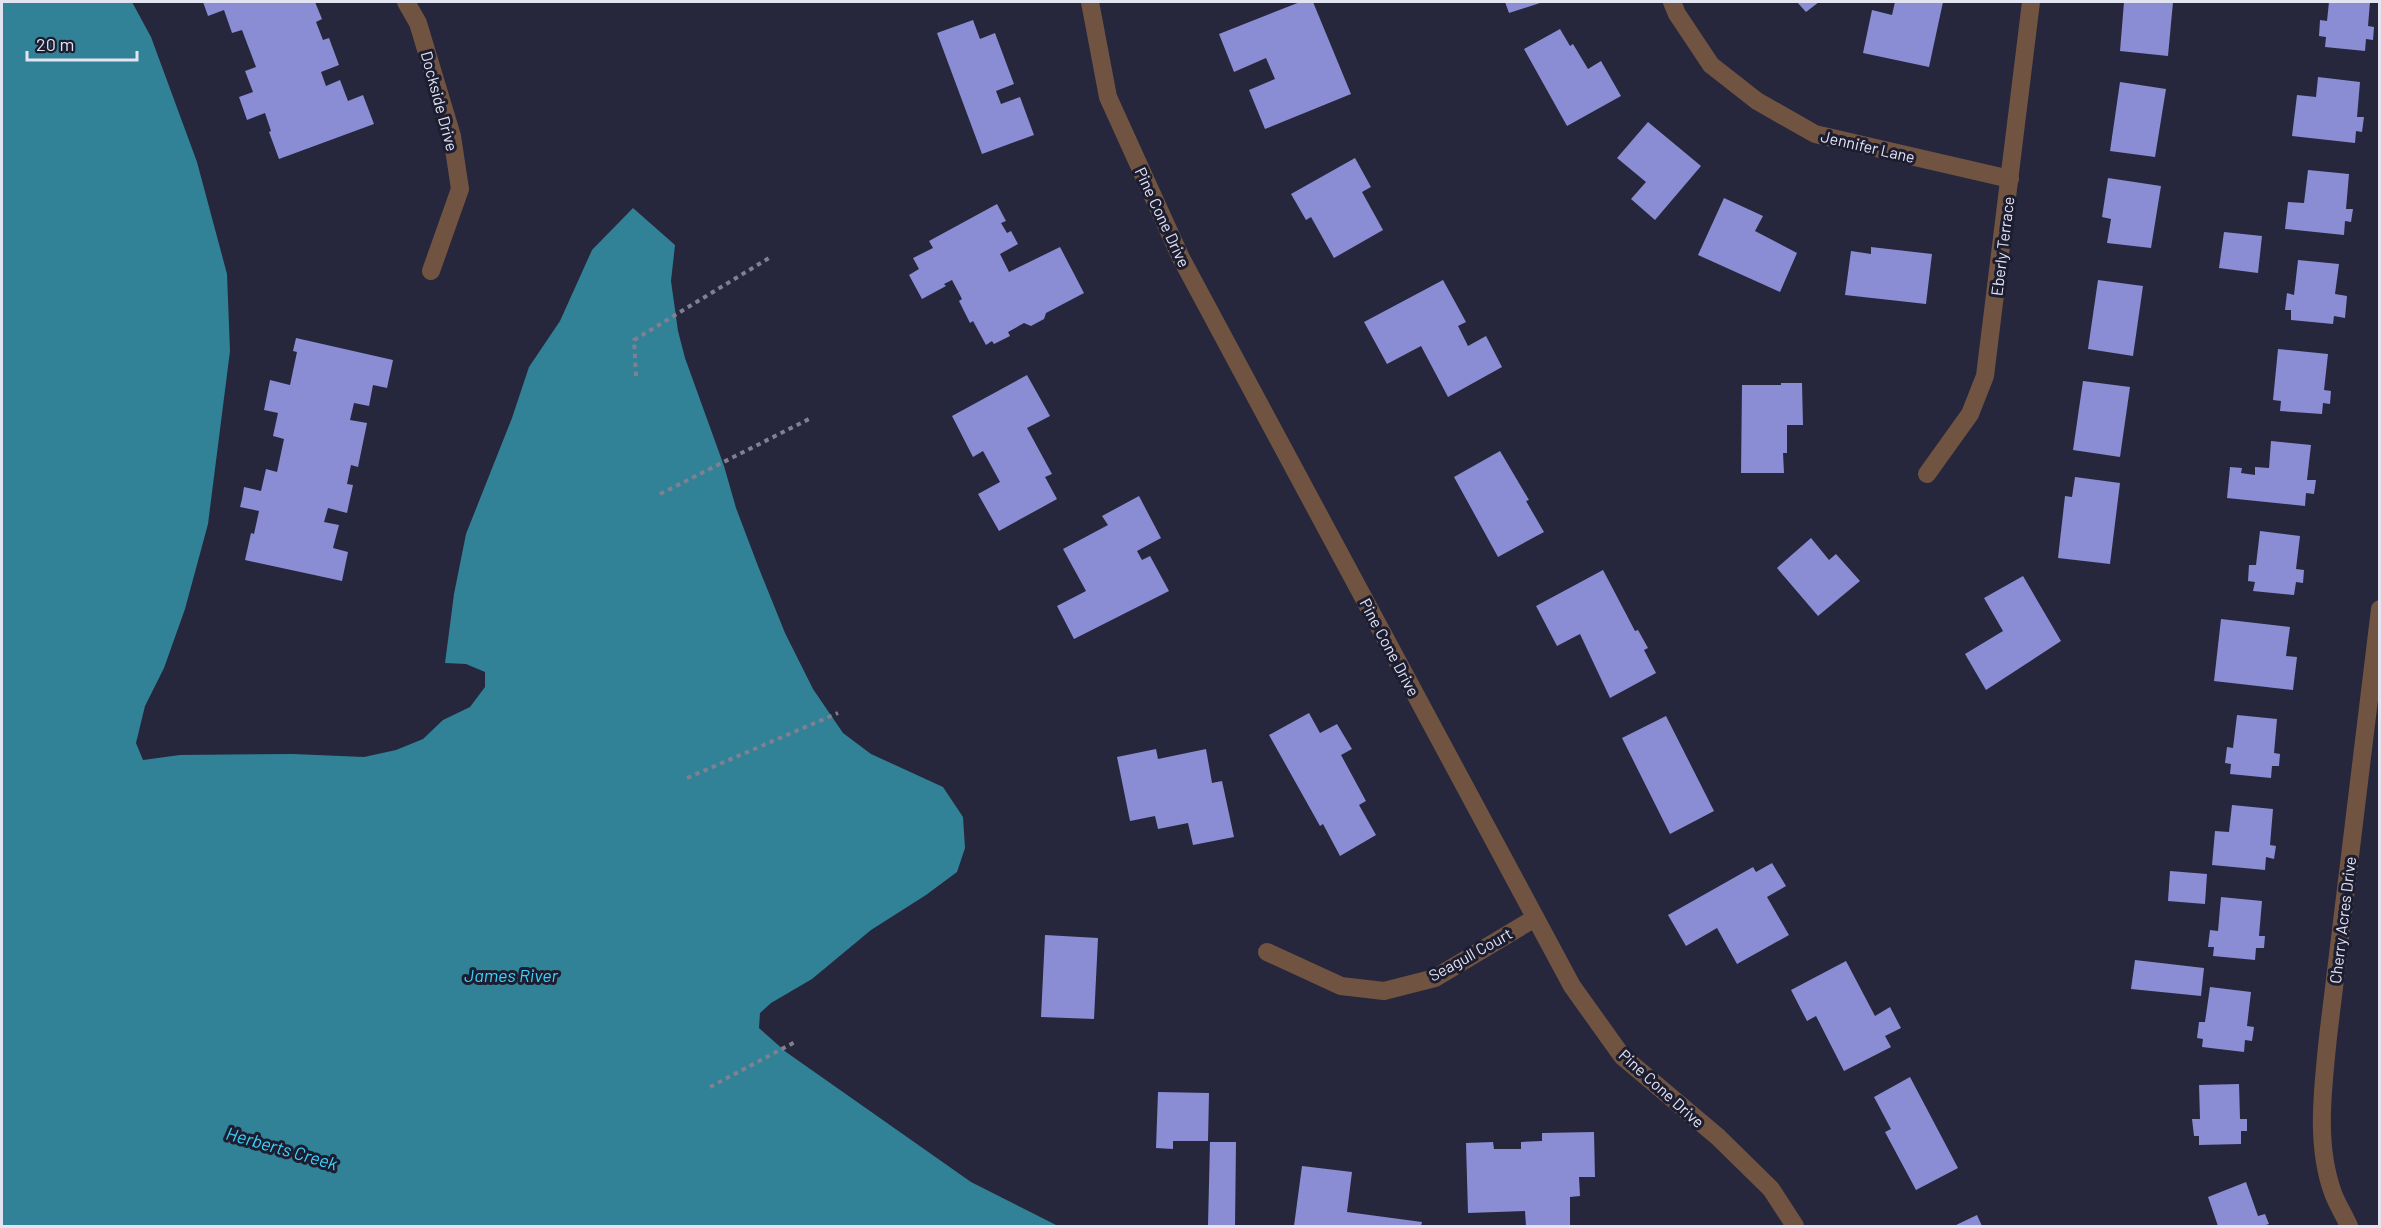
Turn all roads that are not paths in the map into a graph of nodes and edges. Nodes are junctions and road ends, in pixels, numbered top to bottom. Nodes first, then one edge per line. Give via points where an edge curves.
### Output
1 (406, 2) edge
2 (1090, 2) edge
3 (1672, 2) edge
4 (2031, 2) edge
5 (2010, 179) junction
6 (431, 271) dead end
7 (1927, 474) dead end
8 (2379, 609) edge
9 (1535, 918) junction
10 (1267, 952) dead end
11 (1794, 1227) edge
12 (2349, 1227) edge

1 - 6 street, Dockside Drive via 418,23 452,136 460,189
2 - 9 street, Pine Cone Drive via 1108,97 1180,258
3 - 5 street, Jennifer Lane via 1711,65 1757,102 1815,134
4 - 5 street, Eberly Terrace
5 - 7 street, Eberly Terrace via 1985,376 1970,414
8 - 12 street, Cherry Acres Drive via 2323,1098 2323,1149 2333,1192
9 - 10 street, Seagull Court via 1434,978 1384,991 1341,986
9 - 11 street, Pine Cone Drive via 1572,986 1622,1056 1718,1137 1771,1189

